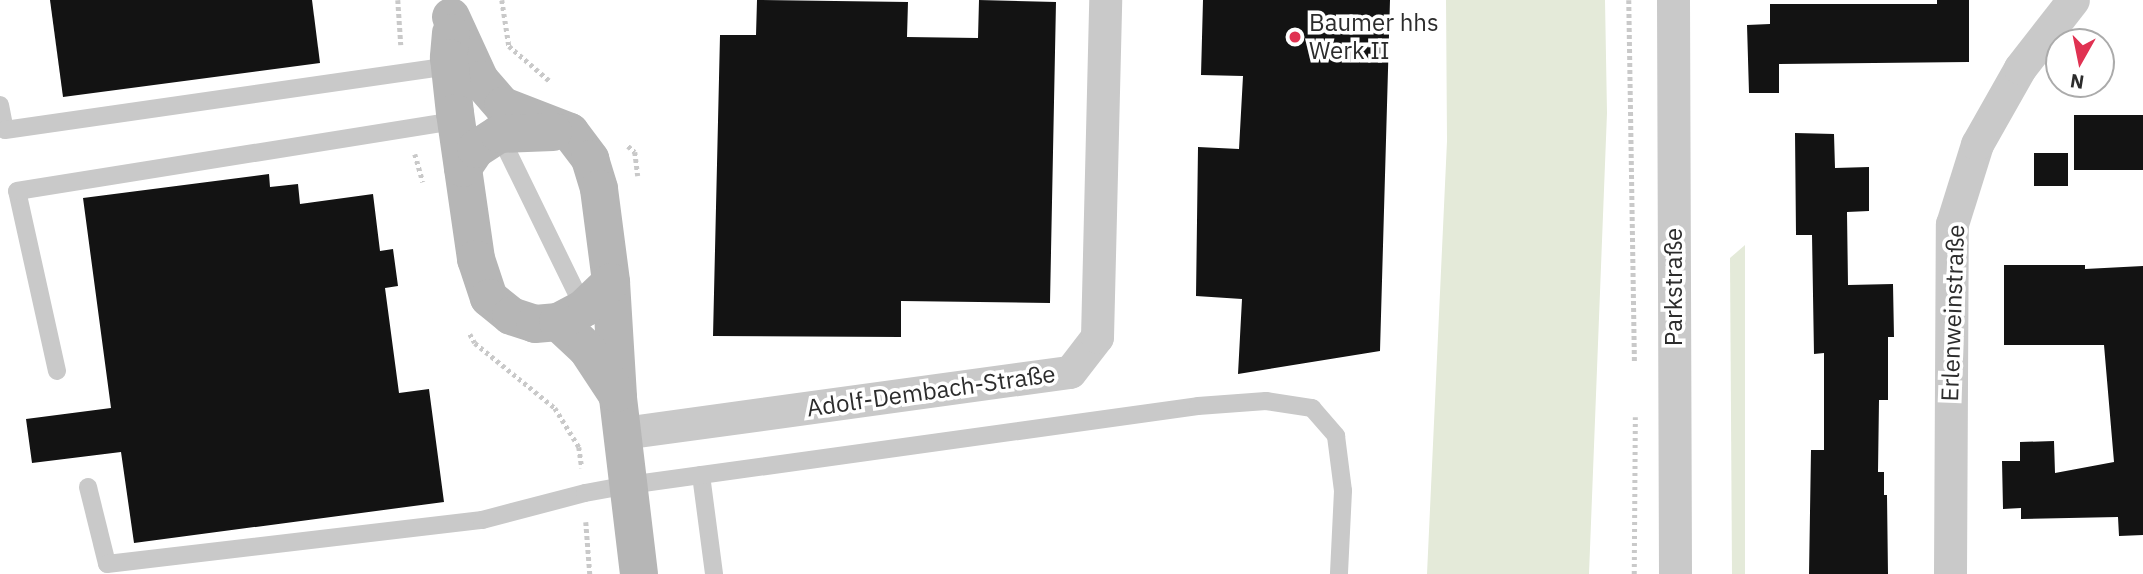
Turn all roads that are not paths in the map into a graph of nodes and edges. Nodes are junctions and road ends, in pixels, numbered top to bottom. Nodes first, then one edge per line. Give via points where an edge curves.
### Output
1 (1105, 0) edge
2 (1673, 0) edge
3 (2073, 0) edge
4 (450, 8) edge
5 (465, 73) junction
6 (0, 105) edge
7 (456, 121) junction
8 (570, 132) junction
9 (499, 134) junction
10 (463, 168) junction
11 (611, 282) junction
12 (571, 315) junction
13 (57, 371) dead end
14 (621, 416) junction
15 (701, 475) junction
16 (629, 485) junction
17 (88, 487) dead end
18 (639, 574) edge
19 (714, 574) edge
20 (1339, 574) edge
21 (1675, 574) edge
22 (1950, 574) edge

1 - 14 street, Adolf-Dembach-Straße via 1097,337 1070,372
2 - 21 street, Parkstraße
3 - 22 street, Erlenweinstraße via 2020,68 1977,144 1952,224
4 - 5 main road
5 - 6 lane via 5,130
5 - 7 main road
5 - 8 main road via 503,106
5 - 9 lane
7 - 10 main road
7 - 13 lane via 17,191
8 - 9 main road
8 - 11 main road via 590,159 599,189
9 - 10 main road via 477,149
9 - 12 lane
10 - 12 main road via 476,259 489,298 511,316 535,324
11 - 12 main road
11 - 14 main road
12 - 14 main road
14 - 16 main road
15 - 16 lane
15 - 19 lane
15 - 20 lane via 1198,406 1278,403 1312,408 1336,436 1343,491
16 - 17 lane via 482,520 107,564
16 - 18 main road

